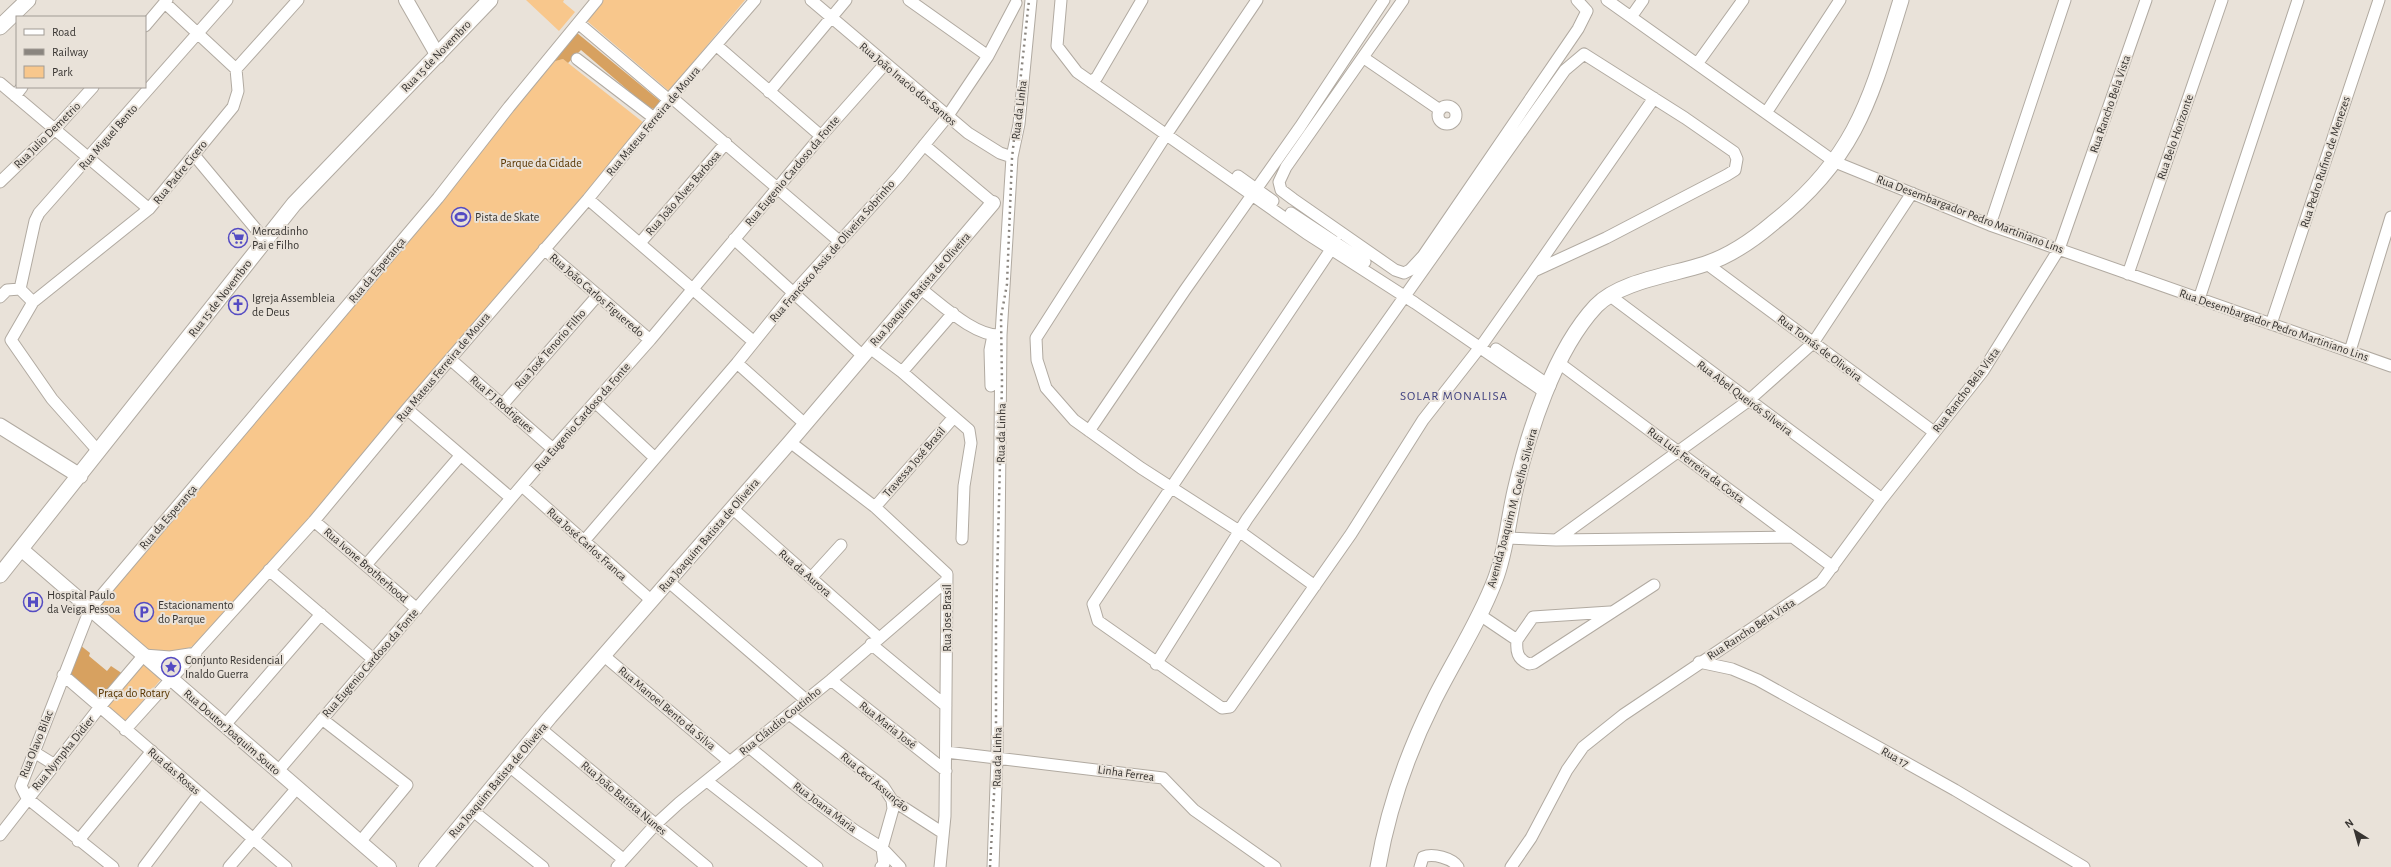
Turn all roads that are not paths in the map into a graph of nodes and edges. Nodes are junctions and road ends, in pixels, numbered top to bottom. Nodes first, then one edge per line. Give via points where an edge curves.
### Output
1 (28, 0) edge
2 (227, 0) edge
3 (298, 0) edge
4 (406, 0) edge
5 (490, 0) edge
6 (597, 0) edge
7 (755, 0) edge
8 (811, 0) edge
9 (846, 0) edge
10 (909, 0) edge
11 (1062, 0) edge
12 (1142, 0) edge
13 (1257, 0) edge
14 (1384, 0) edge
15 (1403, 0) edge
16 (1577, 0) edge
17 (1607, 0) edge
18 (1643, 0) edge
19 (1743, 0) edge
20 (1840, 0) edge
21 (1901, 0) edge
22 (2065, 0) edge
23 (2146, 0) edge
24 (2222, 0) edge
25 (2298, 0) edge
26 (2379, 0) edge
27 (166, 2) edge
28 (1014, 2) edge
29 (1031, 4) edge
30 (1631, 17) junction
31 (831, 19) junction
32 (578, 23) junction
33 (146, 25) edge
34 (0, 28) edge
35 (198, 34) junction
36 (716, 45) junction
37 (438, 56) junction
38 (988, 56) junction
39 (1364, 58) junction
40 (577, 59) dead end
41 (885, 64) junction
42 (1697, 64) junction
43 (236, 69) junction
44 (1094, 80) junction
45 (92, 88) edge
46 (2, 89) edge
47 (19, 91) edge
48 (769, 92) junction
49 (670, 98) junction
50 (1654, 98) junction
51 (1440, 110) dead end
52 (1766, 113) junction
53 (947, 117) junction
54 (654, 118) junction
55 (55, 129) junction
56 (1169, 132) junction
57 (821, 136) junction
58 (726, 143) junction
59 (924, 145) junction
60 (194, 155) junction
61 (1012, 157) junction
62 (90, 158) junction
63 (1835, 162) junction
64 (0, 182) edge
65 (778, 187) junction
66 (1254, 192) junction
67 (1912, 193) junction
68 (588, 200) junction
69 (993, 203) joint
70 (149, 209) junction
71 (2391, 217) edge
72 (1990, 225) junction
73 (734, 239) junction
74 (265, 240) junction
75 (839, 241) junction
76 (640, 243) junction
77 (1334, 246) junction
78 (544, 249) junction
79 (2059, 249) junction
80 (1707, 264) junction
81 (1534, 271) junction
82 (2128, 274) junction
83 (691, 288) junction
84 (20, 289) junction
85 (921, 289) junction
86 (794, 292) junction
87 (598, 295) junction
88 (1407, 295) junction
89 (1609, 295) junction
90 (0, 297) edge
91 (2199, 299) junction
92 (33, 302) junction
93 (952, 313) junction
94 (2271, 324) junction
95 (997, 335) junction
96 (650, 340) junction
97 (754, 342) junction
98 (1813, 343) junction
99 (1482, 345) junction
100 (2350, 351) junction
101 (867, 352) junction
102 (450, 359) junction
103 (737, 363) junction
104 (1559, 363) junction
105 (2391, 366) edge
106 (902, 372) junction
107 (991, 386) dead end
108 (1548, 389) junction
109 (1748, 401) junction
110 (595, 402) junction
111 (503, 404) junction
112 (407, 409) junction
113 (954, 417) junction
114 (805, 424) junction
115 (0, 426) edge
116 (1089, 431) junction
117 (1934, 432) junction
118 (790, 442) junction
119 (553, 449) junction
120 (1678, 450) junction
121 (99, 452) junction
122 (460, 456) junction
123 (655, 458) junction
124 (80, 476) junction
125 (522, 486) junction
126 (1170, 487) junction
127 (511, 498) junction
128 (1882, 499) junction
129 (875, 507) junction
130 (732, 509) junction
131 (314, 521) junction
132 (1239, 531) junction
133 (1791, 537) junction
134 (1506, 538) junction
135 (962, 539) dead end
136 (1556, 540) junction
137 (584, 541) junction
138 (841, 545) dead end
139 (21, 549) junction
140 (366, 565) junction
141 (1833, 567) junction
142 (270, 570) junction
143 (0, 575) edge
144 (811, 578) junction
145 (946, 580) junction
146 (669, 582) junction
147 (1654, 585) dead end
148 (1315, 586) junction
149 (652, 601) junction
150 (90, 609) junction
151 (417, 609) junction
152 (1611, 612) junction
153 (321, 614) junction
154 (1480, 615) junction
155 (875, 640) junction
156 (1517, 640) junction
157 (196, 653) junction
158 (144, 655) junction
159 (603, 655) junction
160 (373, 659) junction
161 (1699, 662) junction
162 (1156, 664) junction
163 (63, 675) junction
164 (172, 680) junction
165 (831, 680) junction
166 (806, 700) junction
167 (946, 706) junction
168 (99, 708) junction
169 (790, 714) junction
170 (322, 719) junction
171 (225, 725) junction
172 (541, 729) junction
173 (125, 730) junction
174 (749, 747) junction
175 (152, 751) junction
176 (34, 752) junction
177 (946, 752) junction
178 (997, 758) junction
179 (730, 762) junction
180 (55, 765) junction
181 (509, 766) junction
182 (946, 770) junction
183 (278, 771) junction
184 (706, 781) junction
185 (297, 788) junction
186 (199, 794) junction
187 (27, 798) junction
188 (892, 800) junction
189 (474, 811) junction
190 (655, 825) junction
191 (943, 833) junction
192 (0, 835) edge
193 (254, 838) junction
194 (78, 841) junction
195 (360, 842) junction
196 (882, 848) junction
197 (620, 863) edge
198 (384, 865) edge
199 (113, 867) edge
200 (144, 867) edge
201 (229, 867) edge
202 (286, 867) edge
203 (426, 867) edge
204 (543, 867) edge
205 (707, 867) edge
206 (817, 867) edge
207 (881, 867) edge
208 (900, 867) edge
209 (940, 867) edge
210 (993, 867) edge
211 (1275, 867) edge
212 (1378, 867) edge
213 (1420, 867) edge
214 (1458, 867) edge
215 (1511, 867) edge
216 (2084, 867) edge

1 - 34 main road
2 - 35 street, Rua Miguel Bento
3 - 43 street
4 - 37 street
5 - 37 main road, Rua 15 de Novembro
6 - 32 street, Rua da Esperança
7 - 36 street, Rua Mateus Ferreira de Moura
8 - 31 street, Rua João Inacio dos Santos
9 - 31 street
10 - 38 street
11 - 44 street via 1057,46 1067,61
12 - 44 street
13 - 56 street
14 - 66 street
15 - 39 street
16 - 39 street via 1587,11 1580,25 1423,256 1404,273 1395,270 1293,199 1281,190 1279,184 1286,167
17 - 30 street, Rua Desembargador Pedro Martiniano Lins
18 - 30 street
19 - 42 street
20 - 52 street
21 - 63 main road, Avenida Joaquim M. Coelho Silveira via 1873,90 1852,136
22 - 72 street
23 - 79 street, Rua Rancho Bela Vista
24 - 82 street, Rua Belo Horizonte
25 - 91 street
26 - 94 street, Rua Pedro Rufino de Menezes
27 - 33 street
27 - 35 street
28 - 29 street
28 - 38 street, Rua Francisco Assis de Oliveira Sobrinho
29 - 61 street, Rua da Linha via 1019,124
30 - 42 street, Rua Desembargador Pedro Martiniano Lins
31 - 41 street, Rua João Inacio dos Santos
31 - 48 street
32 - 49 street
32 - 150 street, Rua da Esperança via 438,198
35 - 43 street
35 - 62 street, Rua Miguel Bento
36 - 48 street
36 - 49 street, Rua Mateus Ferreira de Moura
37 - 74 main road, Rua 15 de Novembro via 294,204
38 - 53 street, Rua Francisco Assis de Oliveira Sobrinho
39 - 51 street
40 - 54 street
41 - 53 street, Rua João Inacio dos Santos
41 - 57 street, Rua Eugenio Cardoso da Fonte
42 - 52 street, Rua Desembargador Pedro Martiniano Lins
43 - 60 street, Rua Padre Cicero via 238,91 234,104
44 - 56 street
45 - 55 street, Rua Julio Demetrio
46 - 47 street
47 - 55 street
48 - 57 street
49 - 54 street, Rua Mateus Ferreira de Moura
49 - 58 street
50 - 81 street
50 - 81 street via 1734,152 1737,165 1735,170 1606,238
50 - 88 street via 1584,54 1566,70
52 - 63 street, Rua Desembargador Pedro Martiniano Lins
53 - 59 street, Rua Francisco Assis de Oliveira Sobrinho
53 - 61 street, Rua João Inacio dos Santos via 983,144 1000,154
54 - 68 street, Rua Mateus Ferreira de Moura
55 - 62 street
55 - 64 street, Rua Julio Demetrio
56 - 66 street
56 - 116 street via 1036,338 1037,360 1046,388 1074,420
57 - 65 street, Rua Eugenio Cardoso da Fonte
58 - 65 street
58 - 76 street, Rua João Alves Barbosa
59 - 69 street
59 - 75 street, Rua Francisco Assis de Oliveira Sobrinho
60 - 70 street, Rua Padre Cicero
60 - 74 street
61 - 95 street, Rua da Linha
62 - 70 street
62 - 84 street, Rua Miguel Bento via 35,221
63 - 67 street, Rua Desembargador Pedro Martiniano Lins
63 - 80 main road, Avenida Joaquim M. Coelho Silveira via 1794,206 1762,232 1746,244
65 - 73 street, Rua Eugenio Cardoso da Fonte
65 - 75 street
66 - 77 street
66 - 116 street
67 - 72 street, Rua Desembargador Pedro Martiniano Lins
67 - 98 street
68 - 76 street
68 - 78 street, Rua Mateus Ferreira de Moura
69 - 85 street, Rua Joaquim Batista de Oliveira
70 - 92 street, Rua Padre Cicero
71 - 100 street
72 - 79 street, Rua Desembargador Pedro Martiniano Lins
73 - 83 street, Rua Eugenio Cardoso da Fonte
73 - 86 street
74 - 121 main road, Rua 15 de Novembro
75 - 86 street, Rua Francisco Assis de Oliveira Sobrinho
76 - 83 street
77 - 88 street
77 - 126 street
78 - 87 street, Rua João Carlos Figueredo
78 - 102 street, Rua Mateus Ferreira de Moura
79 - 82 street, Rua Desembargador Pedro Martiniano Lins
79 - 117 street, Rua Rancho Bela Vista via 1983,372
80 - 89 main road, Avenida Joaquim M. Coelho Silveira via 1624,288
80 - 98 street, Rua Tomás de Oliveira
81 - 99 street
82 - 91 street, Rua Desembargador Pedro Martiniano Lins
83 - 96 street, Rua Eugenio Cardoso da Fonte
83 - 97 street
84 - 90 street via 7,290
84 - 92 street
85 - 93 street
85 - 101 street, Rua Joaquim Batista de Oliveira
86 - 97 street, Rua Francisco Assis de Oliveira Sobrinho
86 - 101 street
87 - 96 street, Rua João Carlos Figueredo
87 - 111 street, Rua José Tenorio Filho
88 - 99 street
88 - 132 street via 1307,431
89 - 104 main road, Avenida Joaquim M. Coelho Silveira via 1590,314
89 - 109 street, Rua Abel Queirós Silveira
91 - 94 street, Rua Desembargador Pedro Martiniano Lins
92 - 121 street via 11,340 52,399
93 - 95 street via 975,328
93 - 106 street
94 - 100 street, Rua Desembargador Pedro Martiniano Lins
95 - 107 street via 990,359
95 - 178 street, Rua da Linha
96 - 110 street, Rua Eugenio Cardoso da Fonte
97 - 103 street, Rua Francisco Assis de Oliveira Sobrinho
98 - 109 street
98 - 117 street, Rua Tomás de Oliveira
99 - 108 street
99 - 148 street via 1423,420
100 - 105 street, Rua Desembargador Pedro Martiniano Lins
101 - 106 street
101 - 114 street, Rua Joaquim Batista de Oliveira
102 - 111 street, Rua F J Rodrigues
102 - 112 street, Rua Mateus Ferreira de Moura
103 - 114 street
103 - 123 street, Rua Francisco Assis de Oliveira Sobrinho
104 - 108 main road, Avenida Joaquim M. Coelho Silveira
104 - 120 street, Rua Luís Ferreira da Costa
106 - 113 street
108 - 134 main road, Avenida Joaquim M. Coelho Silveira via 1524,454
109 - 120 street
109 - 128 street, Rua Abel Queirós Silveira
110 - 119 street, Rua Eugenio Cardoso da Fonte
110 - 123 street
111 - 119 street, Rua F J Rodrigues
112 - 122 street
112 - 131 street, Rua Mateus Ferreira de Moura
113 - 129 street, Travessa José Brasil
113 - 135 street via 966,426 971,435 964,486
114 - 118 street, Rua Joaquim Batista de Oliveira
115 - 124 main road
116 - 126 street
117 - 128 street, Rua Rancho Bela Vista
118 - 129 street, Rua Jose Brasil
118 - 130 street, Rua Joaquim Batista de Oliveira
119 - 125 street, Rua Eugenio Cardoso da Fonte
120 - 133 street, Rua Luís Ferreira da Costa
120 - 136 street
121 - 124 main road, Rua 15 de Novembro
122 - 127 street
122 - 140 street
123 - 137 street, Rua Francisco Assis de Oliveira Sobrinho
124 - 139 main road, Rua 15 de Novembro
125 - 127 street, Rua Eugenio Cardoso da Fonte
125 - 137 street, Rua José Carlos Franca
126 - 132 street
126 - 162 street via 1093,604 1098,622
127 - 151 street, Rua Eugenio Cardoso da Fonte
128 - 141 street, Rua Rancho Bela Vista
129 - 145 street, Rua Jose Brasil via 945,571
130 - 144 street, Rua da Aurora
130 - 146 street, Rua Joaquim Batista de Oliveira
131 - 140 street, Rua Ivone Brotherhood
131 - 142 street, Rua Mateus Ferreira de Moura
132 - 148 street
132 - 162 street
133 - 136 street
133 - 141 street, Rua Luís Ferreira da Costa
134 - 136 street
134 - 154 main road, Avenida Joaquim M. Coelho Silveira via 1498,572
137 - 149 street, Rua José Carlos Franca
138 - 144 street
139 - 143 main road, Rua 15 de Novembro
139 - 150 street, Rua Doutor Joaquim Souto
140 - 151 street, Rua Ivone Brotherhood
141 - 161 street, Rua Rancho Bela Vista via 1813,589
142 - 153 street
142 - 157 street, Rua Mateus Ferreira de Moura
144 - 155 street, Rua da Aurora
145 - 155 street, Rua Cláudio Coutinho
145 - 167 street, Rua Jose Brasil
146 - 149 street, Rua Joaquim Batista de Oliveira
146 - 166 street
147 - 152 street
148 - 162 street via 1230,707 1222,708
149 - 159 street, Rua Joaquim Batista de Oliveira
150 - 158 street, Rua Doutor Joaquim Souto
150 - 163 street, Rua Olavo Bilac
151 - 160 street, Rua Eugenio Cardoso da Fonte
152 - 156 street via 1533,617
152 - 156 street via 1534,663 1524,662 1518,656
153 - 160 street
153 - 171 street
154 - 156 street
154 - 212 main road, Avenida Joaquim M. Coelho Silveira via 1420,729 1393,803
155 - 165 street, Rua Cláudio Coutinho
155 - 167 street, Rua da Aurora
157 - 158 street via 170,657
157 - 164 street, Rua Mateus Ferreira de Moura
158 - 164 street, Rua Doutor Joaquim Souto
158 - 168 street, Rua Nympha Didier
159 - 172 street, Rua Joaquim Batista de Oliveira
159 - 179 street, Rua Manoel Bento da Silva
160 - 170 street, Rua Eugenio Cardoso da Fonte
161 - 215 street, Rua Rancho Bela Vista via 1623,715 1583,747 1567,770 1531,838
161 - 216 street, Rua 17 via 1732,669 1758,680 1955,790
163 - 168 street, Rua das Rosas
163 - 176 street, Rua Olavo Bilac
164 - 171 street, Rua Doutor Joaquim Souto
164 - 173 street, Rua Mateus Ferreira de Moura
165 - 166 street, Rua Cláudio Coutinho
165 - 182 street, Rua Maria José
166 - 169 street, Rua Cláudio Coutinho
167 - 177 street, Rua Jose Brasil
168 - 173 street, Rua das Rosas
168 - 180 street, Rua Nympha Didier
169 - 174 street, Rua Cláudio Coutinho
169 - 188 street, Rua Ceci Assunção via 883,786
170 - 183 street, Rua Eugenio Cardoso da Fonte
170 - 195 street via 405,782 406,787
171 - 183 street, Rua Doutor Joaquim Souto
172 - 181 street, Rua Joaquim Batista de Oliveira
172 - 190 street, Rua João Batista Nunes
173 - 175 street, Rua das Rosas
174 - 179 street, Rua Cláudio Coutinho
174 - 196 street, Rua Joana Maria via 806,794
175 - 186 street, Rua das Rosas
175 - 194 street
176 - 180 street
176 - 187 street, Rua Olavo Bilac via 21,783
177 - 178 street, Linha Ferrea
177 - 182 street, Rua Jose Brasil
178 - 210 street, Rua da Linha
178 - 211 street, Linha Ferrea via 1163,778 1194,810
179 - 184 street, Rua Cláudio Coutinho
180 - 187 street, Rua Nympha Didier
181 - 189 street, Rua Joaquim Batista de Oliveira
181 - 197 street
182 - 191 street, Rua Jose Brasil
183 - 185 street, Rua Doutor Joaquim Souto
184 - 190 street, Rua Cláudio Coutinho
184 - 206 street
185 - 193 street
185 - 195 street, Rua Doutor Joaquim Souto
186 - 193 street, Rua das Rosas
186 - 200 street
187 - 192 street, Rua Nympha Didier
187 - 194 street
188 - 191 street, Rua Ceci Assunção
188 - 196 street via 893,809
189 - 203 street, Rua Joaquim Batista de Oliveira
189 - 204 street
190 - 197 street, Rua Cláudio Coutinho
190 - 205 street, Rua João Batista Nunes
191 - 209 street, Rua Jose Brasil
193 - 201 street
193 - 202 street, Rua das Rosas
194 - 199 street
195 - 198 street, Rua Doutor Joaquim Souto
196 - 207 street via 884,864
196 - 208 street, Rua Joana Maria
213 - 214 street via 1423,857 1432,856 1451,860

